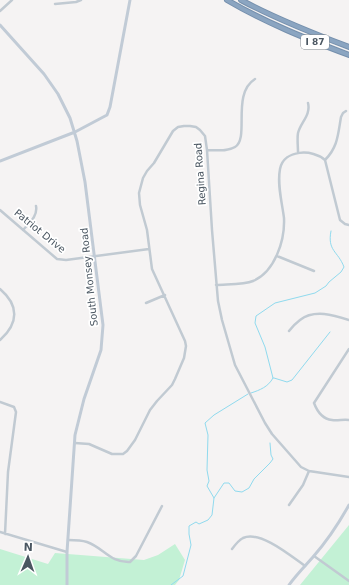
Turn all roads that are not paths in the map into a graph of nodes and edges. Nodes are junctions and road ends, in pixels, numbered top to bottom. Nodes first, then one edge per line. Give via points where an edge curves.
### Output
1 (12, 0) edge
2 (81, 0) edge
3 (130, 0) edge
4 (227, 0) edge
5 (241, 0) edge
6 (56, 4) dead end
7 (0, 11) edge
8 (0, 25) edge
9 (349, 47) edge
10 (349, 55) edge
11 (255, 79) dead end
12 (308, 103) dead end
13 (346, 111) dead end
14 (75, 132) junction
15 (207, 150) junction
16 (298, 153) junction
17 (325, 160) junction
18 (0, 161) edge
19 (36, 206) dead end
20 (0, 210) edge
21 (349, 225) edge
22 (23, 230) junction
23 (149, 249) junction
24 (95, 256) junction
25 (277, 256) junction
26 (314, 271) dead end
27 (216, 285) junction
28 (0, 289) edge
29 (164, 295) junction
30 (146, 303) dead end
31 (349, 320) edge
32 (289, 331) dead end
33 (0, 340) edge
34 (349, 349) edge
35 (0, 402) edge
36 (349, 420) edge
37 (75, 443) junction
38 (309, 471) junction
39 (349, 477) edge
40 (290, 505) dead end
41 (349, 505) edge
42 (162, 506) dead end
43 (0, 532) edge
44 (5, 534) junction
45 (68, 540) junction
46 (232, 549) dead end
47 (67, 552) junction
48 (314, 556) junction
49 (304, 566) junction
50 (349, 582) edge
51 (67, 585) edge
52 (289, 585) edge

1 - 7 street
2 - 6 street
3 - 14 street via 109,112 103,118
4 - 10 highway, I 87 via 281,28
5 - 9 highway, I 87 via 270,15
8 - 14 street, South Monsey Road via 51,84
11 - 15 street via 251,81 245,93 239,143 228,150
12 - 16 street via 308,114 298,133
13 - 17 street via 341,117 334,149
14 - 18 street
14 - 24 street, South Monsey Road
15 - 23 street, Regina Road via 205,136 200,130 190,126 178,127 147,171 139,193
15 - 27 street, Regina Road
16 - 17 street via 317,155
16 - 25 street via 287,158 281,168 280,187 284,220
17 - 21 street via 340,220
19 - 22 street via 35,215
20 - 22 street, Patriot Drive
22 - 24 street, Patriot Drive via 57,258 66,260
23 - 24 street, Patriot Drive
23 - 29 street, Regina Road via 152,269
24 - 37 street, South Monsey Road via 103,324 101,350 84,399
25 - 26 street
25 - 27 street via 270,267 252,281
27 - 38 street, Regina Road via 222,320 235,365 272,434 301,467
28 - 33 street via 11,300 14,319 7,334
29 - 30 street
29 - 37 street, Regina Road via 186,346 181,368 172,385 150,410 135,440 123,454 112,454 89,444
31 - 32 street via 312,314 301,319
34 - 36 street via 314,403 326,418
35 - 44 street via 14,407 16,412 8,472
37 - 45 street, South Monsey Road
38 - 39 street
38 - 40 street
41 - 48 street via 342,519
42 - 45 street via 136,556 130,562 116,560 89,542
43 - 44 street
44 - 47 street
45 - 47 street, South Monsey Road
46 - 49 street via 244,538 257,537 284,551
47 - 51 street, South Monsey Road
48 - 49 street
48 - 50 street
49 - 52 street

